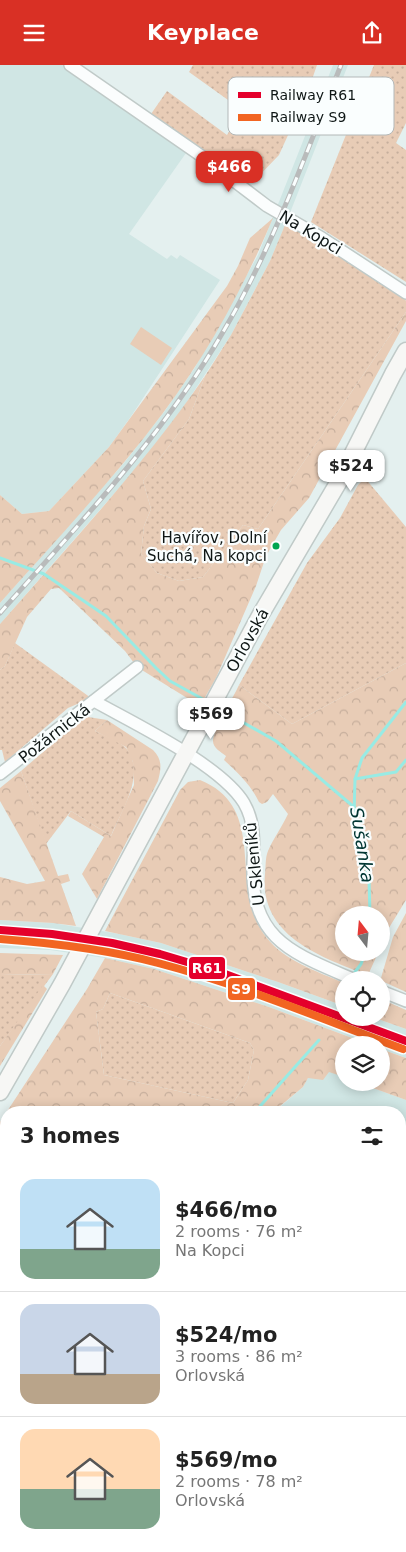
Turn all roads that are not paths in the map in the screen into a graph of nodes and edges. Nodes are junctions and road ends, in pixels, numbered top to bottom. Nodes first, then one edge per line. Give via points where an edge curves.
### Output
1 (70, 65) edge
2 (406, 293) edge
3 (406, 351) edge
4 (137, 667) dead end
5 (94, 701) junction
6 (186, 753) junction
7 (0, 774) edge
8 (335, 971) edge
9 (390, 995) edge
10 (406, 1001) edge
11 (0, 1092) edge

1 - 2 street, Na Kopci via 267,206
3 - 6 main road, Orlovská via 338,483 261,614
4 - 5 street
5 - 6 street, Požárnická
5 - 7 street, Požárnická
6 - 8 street, U Skleníků via 225,781 244,804 253,829 255,898 268,929 294,952
6 - 11 main road, Orlovská
9 - 10 street

